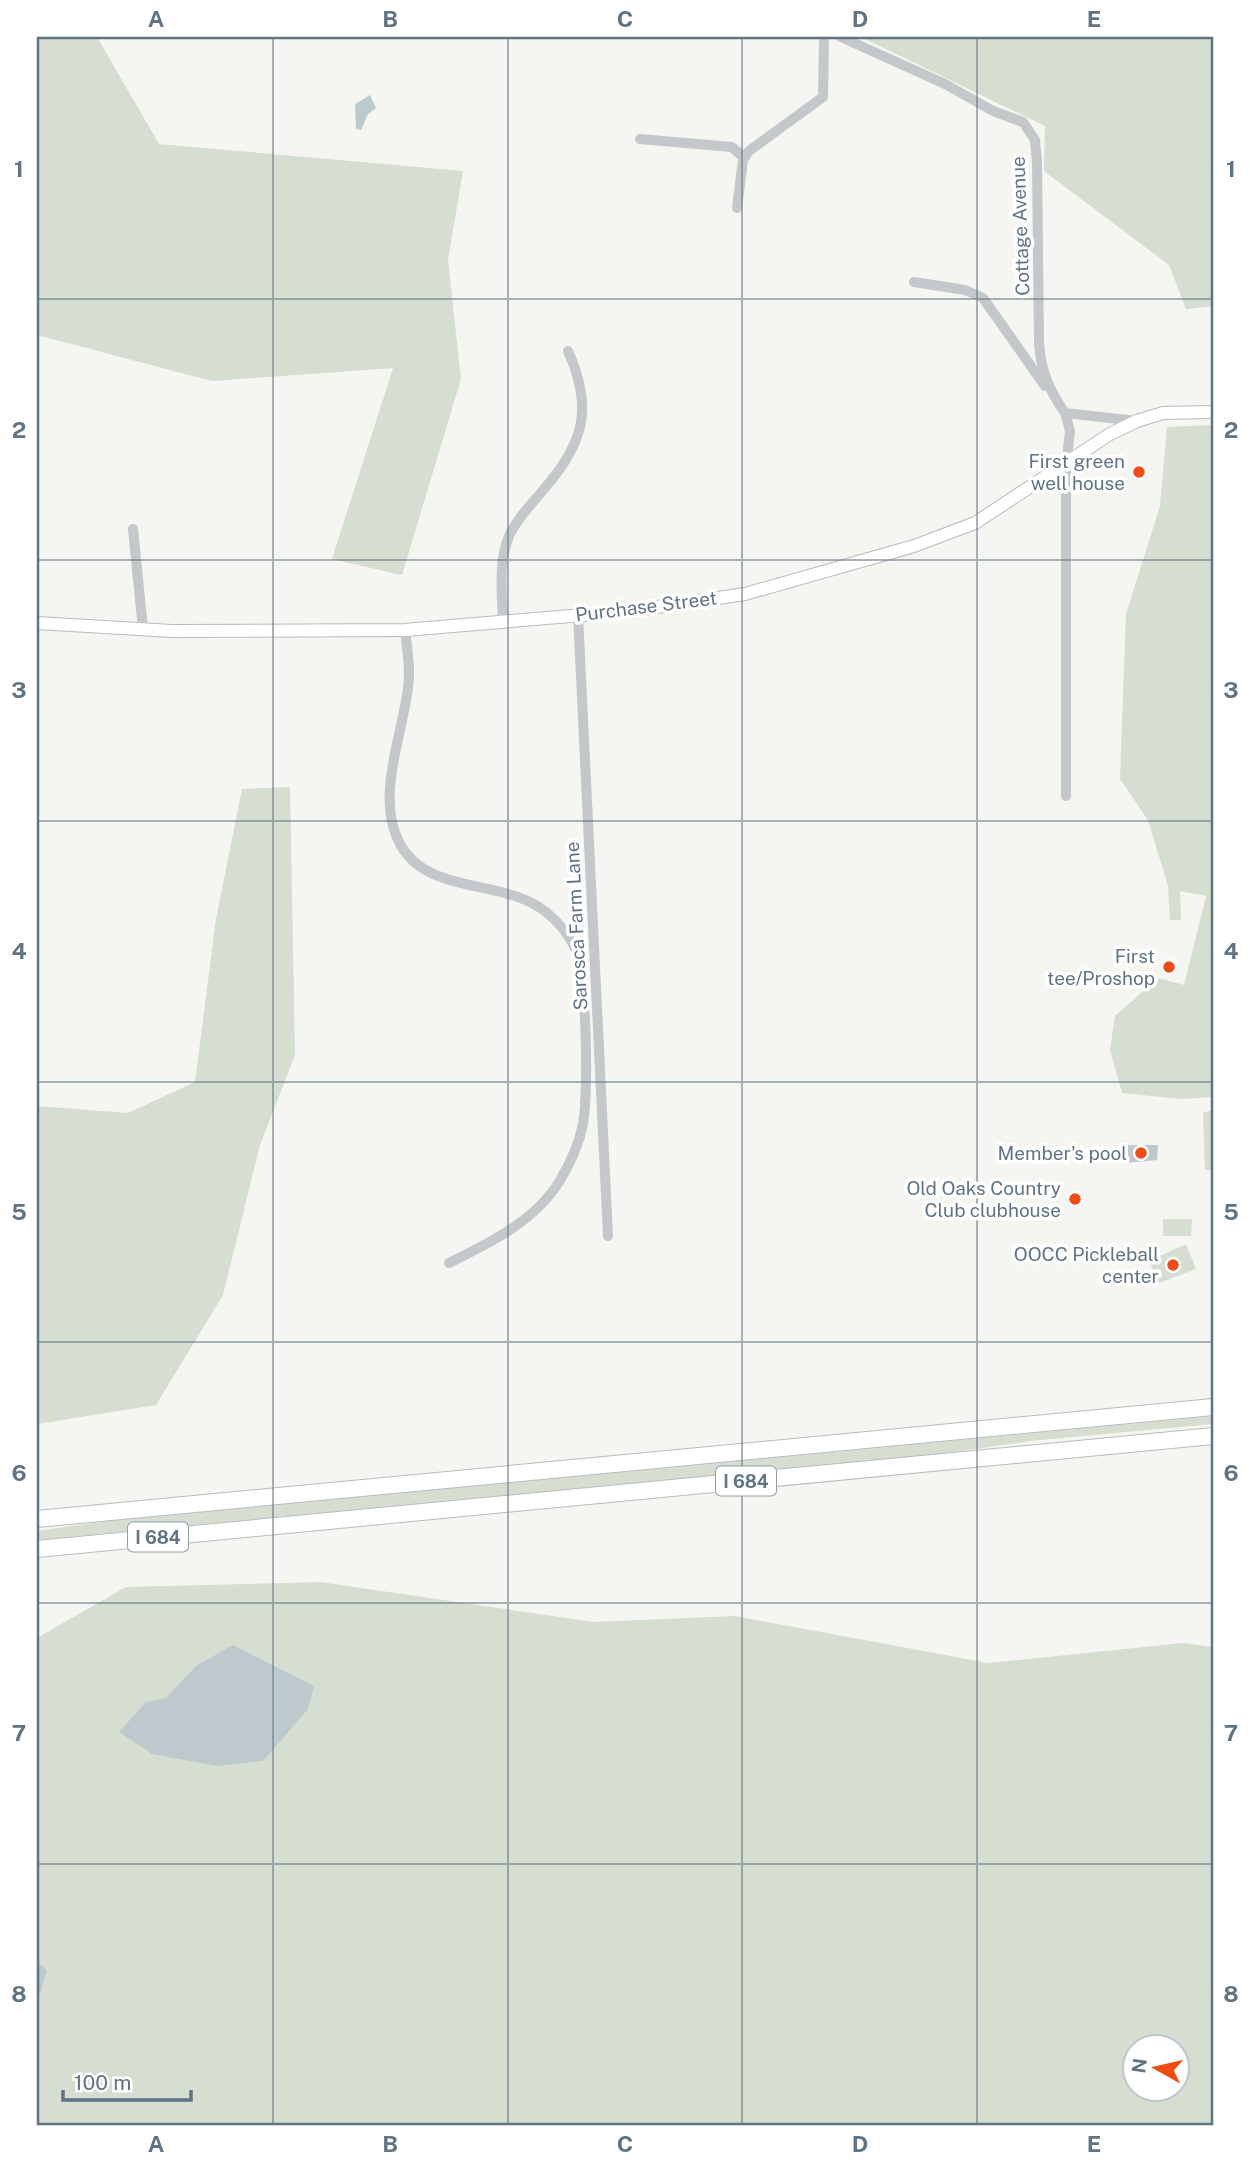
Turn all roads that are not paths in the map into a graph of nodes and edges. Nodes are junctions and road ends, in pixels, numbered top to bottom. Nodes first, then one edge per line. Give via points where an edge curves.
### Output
1 (824, 37) edge
2 (841, 37) edge
3 (640, 139) dead end
4 (744, 158) junction
5 (737, 208) dead end
6 (914, 282) dead end
7 (568, 351) dead end
8 (1049, 391) junction
9 (1065, 412) junction
10 (1213, 412) edge
11 (1137, 421) junction
12 (1066, 466) junction
13 (133, 529) dead end
14 (578, 615) junction
15 (502, 621) junction
16 (37, 623) edge
17 (143, 629) junction
18 (405, 630) junction
19 (1066, 796) dead end
20 (608, 1236) dead end
21 (449, 1263) dead end
22 (1213, 1407) edge
23 (1213, 1436) edge
24 (37, 1519) edge
25 (37, 1549) edge

1 - 4 street via 823,97
2 - 8 street, Cottage Avenue via 1028,127 1035,140 1037,162 1040,361
3 - 4 street via 732,146
4 - 5 street
6 - 8 street via 965,289 983,298
7 - 15 street via 584,402 581,422 561,470 510,534 501,571
8 - 9 street, Cottage Avenue
9 - 11 street
9 - 12 street via 1070,431
10 - 11 main road, Purchase Street via 1163,413
11 - 12 main road, Purchase Street
12 - 14 main road, Purchase Street via 975,523 914,546 755,592
12 - 19 street
13 - 17 street
14 - 15 main road, Purchase Street
14 - 20 street, Sarosca Farm Lane
15 - 18 main road, Purchase Street
16 - 17 main road, Purchase Street
17 - 18 main road, Purchase Street
18 - 21 street via 408,688 390,812 400,845 443,878 526,899 546,912 573,944 583,1000 584,1103 577,1148 558,1184 539,1207 510,1231
22 - 24 highway, I 684
23 - 25 highway, I 684

